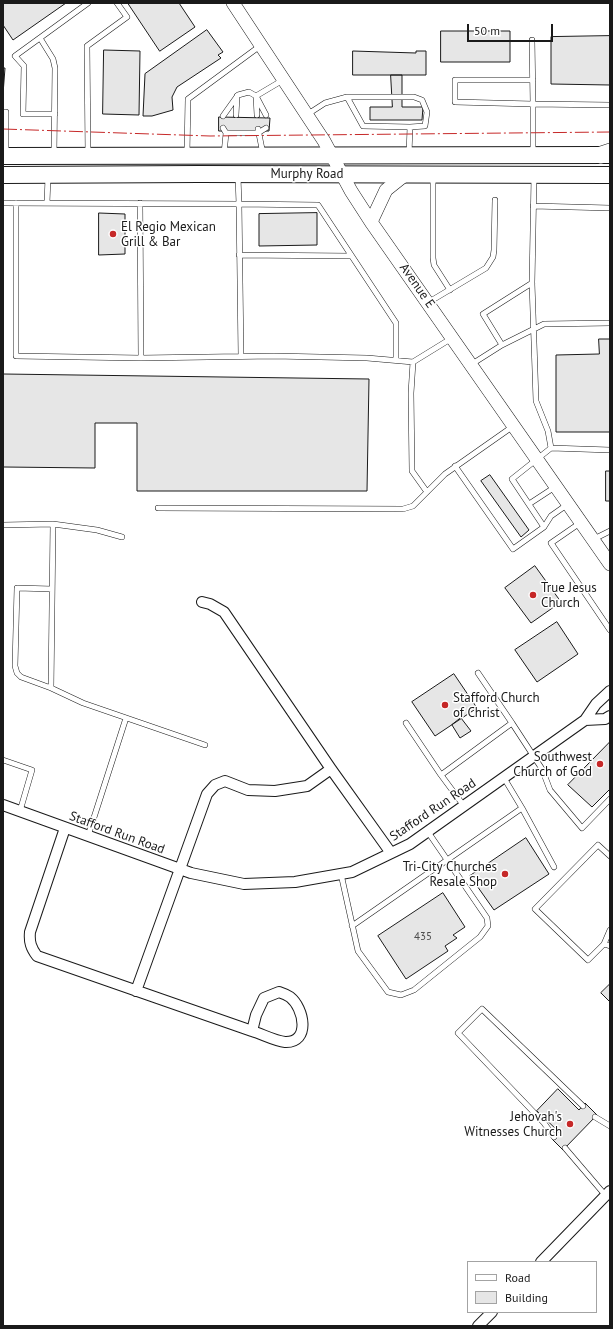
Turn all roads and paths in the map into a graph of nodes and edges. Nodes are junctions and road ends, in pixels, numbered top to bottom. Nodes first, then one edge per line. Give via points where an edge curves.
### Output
1 (88, 3) edge
2 (117, 3) edge
3 (232, 3) edge
4 (40, 38) junction
5 (532, 40) dead end
6 (261, 46) junction
7 (284, 79) junction
8 (533, 80) junction
9 (238, 95) junction
10 (256, 96) junction
11 (347, 97) junction
12 (533, 104) junction
13 (610, 105) edge
14 (3, 112) edge
15 (55, 114) junction
16 (236, 115) dead end
17 (258, 115) dead end
18 (266, 115) dead end
19 (307, 115) junction
20 (223, 116) dead end
21 (410, 127) junction
22 (266, 128) dead end
23 (258, 131) junction
24 (264, 155) junction
25 (332, 155) junction
26 (409, 155) junction
27 (533, 155) junction
28 (4, 156) edge
29 (54, 156) junction
30 (158, 156) junction
31 (187, 156) junction
32 (224, 156) junction
33 (608, 156) edge
34 (88, 157) junction
35 (48, 174) junction
36 (238, 174) junction
37 (342, 174) junction
38 (406, 174) junction
39 (3, 175) edge
40 (433, 175) junction
41 (610, 175) edge
42 (534, 176) junction
43 (495, 200) dead end
44 (16, 202) junction
45 (3, 203) edge
46 (47, 203) junction
47 (140, 203) junction
48 (239, 204) junction
49 (533, 206) junction
50 (610, 208) edge
51 (371, 222) junction
52 (239, 255) junction
53 (351, 256) junction
54 (532, 283) junction
55 (450, 290) junction
56 (428, 302) junction
57 (610, 323) edge
58 (533, 329) junction
59 (452, 338) junction
60 (502, 346) junction
61 (241, 356) junction
62 (141, 358) junction
63 (396, 360) junction
64 (413, 362) junction
65 (472, 364) junction
66 (514, 426) junction
67 (551, 448) junction
68 (610, 450) edge
69 (538, 461) junction
70 (455, 466) junction
71 (556, 486) junction
72 (427, 492) junction
73 (529, 504) junction
74 (568, 504) junction
75 (158, 508) dead end
76 (581, 522) junction
77 (53, 524) junction
78 (3, 525) edge
79 (544, 527) junction
80 (610, 531) edge
81 (122, 537) dead end
82 (593, 540) junction
83 (610, 564) edge
84 (52, 589) junction
85 (202, 602) dead end
86 (610, 630) edge
87 (478, 673) dead end
88 (51, 688) junction
89 (610, 691) edge
90 (610, 716) edge
91 (126, 718) junction
92 (585, 720) junction
93 (406, 723) dead end
94 (512, 723) junction
95 (205, 745) dead end
96 (534, 757) junction
97 (3, 760) edge
98 (331, 769) junction
99 (441, 775) junction
100 (504, 778) junction
101 (610, 799) edge
102 (3, 805) edge
103 (464, 806) junction
104 (522, 808) junction
105 (20, 811) junction
106 (65, 828) junction
107 (428, 832) junction
108 (88, 836) junction
109 (391, 853) junction
110 (610, 856) edge
111 (448, 860) junction
112 (554, 867) dead end
113 (181, 869) junction
114 (341, 874) junction
115 (352, 926) junction
116 (610, 930) edge
117 (604, 944) junction
118 (610, 946) edge
119 (136, 991) junction
120 (252, 1031) junction
121 (583, 1106) dead end
122 (595, 1117) dead end
123 (610, 1126) edge
124 (554, 1137) dead end
125 (565, 1148) dead end
126 (608, 1194) edge
127 (542, 1261) edge
128 (491, 1313) edge
129 (478, 1326) edge

1 - 4 lane
2 - 34 lane via 127,17 87,46
3 - 6 street, Avenue E
4 - 15 lane via 53,59 55,68
4 - 15 lane via 15,56 24,66 23,114
5 - 8 lane
6 - 7 street, Avenue E
6 - 31 lane via 188,99
7 - 10 lane
7 - 19 street, Avenue E
8 - 12 lane
8 - 12 lane via 455,80 455,102
9 - 10 lane via 249,92
9 - 16 lane
9 - 20 lane
10 - 17 lane
10 - 18 lane
11 - 19 lane via 325,103
11 - 21 lane via 363,126
11 - 21 lane via 414,97 422,100 427,112 425,126
12 - 13 lane
12 - 27 lane
14 - 28 lane via 6,112
15 - 29 lane
19 - 25 street, Avenue E
21 - 26 lane
22 - 23 lane
23 - 24 lane
23 - 32 lane via 224,131
24 - 25 main road, Murphy Road
24 - 32 main road, Murphy Road
25 - 26 main road, Murphy Road
25 - 37 street, Avenue E
26 - 27 main road, Murphy Road
27 - 33 main road, Murphy Road
28 - 29 main road, Murphy Road
29 - 34 main road, Murphy Road
30 - 31 main road, Murphy Road
30 - 34 main road, Murphy Road
30 - 35 main road via 141,164 62,164 52,168
31 - 32 main road, Murphy Road
33 - 42 main road via 548,164
35 - 36 main road, Murphy Road
35 - 39 main road, Murphy Road
35 - 46 lane
36 - 37 main road, Murphy Road
36 - 48 lane
37 - 38 main road, Murphy Road
37 - 51 street, Avenue E
38 - 40 main road, Murphy Road
38 - 51 street via 386,190
40 - 42 main road, Murphy Road
40 - 55 lane via 434,265
41 - 42 main road, Murphy Road
42 - 49 lane
43 - 55 lane via 493,257 486,268
44 - 45 lane
44 - 46 lane
44 - 62 lane via 16,356
46 - 47 lane
47 - 48 lane
47 - 62 lane
48 - 52 lane
48 - 53 lane via 318,205
49 - 50 lane
49 - 54 lane
51 - 56 street, Avenue E
52 - 53 lane
52 - 61 lane
53 - 63 lane via 396,323
54 - 58 lane
54 - 60 lane via 483,314
55 - 56 lane
56 - 59 street, Avenue E
57 - 58 lane via 556,323
58 - 60 lane
58 - 67 lane via 536,401 548,431
59 - 64 lane
59 - 65 street, Avenue E
60 - 65 lane
61 - 62 lane
61 - 63 lane
63 - 64 lane
64 - 72 lane via 412,471
65 - 66 street, Avenue E
66 - 69 street, Avenue E
66 - 70 lane
67 - 68 lane
67 - 69 lane
69 - 71 street, Avenue E
69 - 73 lane via 512,479
70 - 72 lane
70 - 79 lane via 513,549
71 - 73 lane
71 - 74 street, Avenue E
72 - 75 lane via 413,506 403,509
73 - 79 lane
74 - 76 street, Avenue E
74 - 79 lane via 551,516
76 - 82 street, Avenue E
76 - 86 lane via 551,543
77 - 78 lane
77 - 81 lane via 97,530
77 - 84 lane
80 - 82 lane
82 - 83 street, Avenue E
84 - 88 lane
84 - 88 lane via 17,588 15,666 21,677
85 - 98 street via 224,612
87 - 94 lane
88 - 91 lane via 83,703
89 - 92 street, Stafford Run Road via 596,704
90 - 92 street via 605,719
91 - 95 lane
91 - 108 lane
92 - 96 street, Stafford Run Road
93 - 99 lane
94 - 96 lane
94 - 99 lane
96 - 100 street, Stafford Run Road
96 - 101 lane via 550,790 582,828
97 - 105 lane via 32,770
98 - 109 street
98 - 113 street via 307,786 275,791 248,790 225,781 215,785 208,794
99 - 103 lane
100 - 103 street, Stafford Run Road
100 - 104 lane
102 - 105 street, Stafford Run Road
103 - 107 street, Stafford Run Road
104 - 111 lane
104 - 112 lane
105 - 106 street, Stafford Run Road
106 - 108 street, Stafford Run Road
106 - 119 street via 30,932 32,949 37,956
107 - 109 street, Stafford Run Road
107 - 111 lane
108 - 113 street, Stafford Run Road
109 - 114 street, Stafford Run Road via 352,872
110 - 117 lane via 598,844 535,909 588,960
111 - 115 lane
111 - 115 lane via 487,918 488,926 480,937 414,990 401,995 388,992 358,952
113 - 114 street, Stafford Run Road via 244,884 295,882
113 - 119 street
114 - 115 lane
116 - 117 lane
117 - 118 lane
119 - 120 street
120 - 120 street via 286,1042 296,1038 304,1024 300,1011 291,997 279,992 264,998
121 - 124 lane via 482,1009 458,1033 544,1123
122 - 123 lane
125 - 126 lane
126 - 127 street
128 - 129 street

